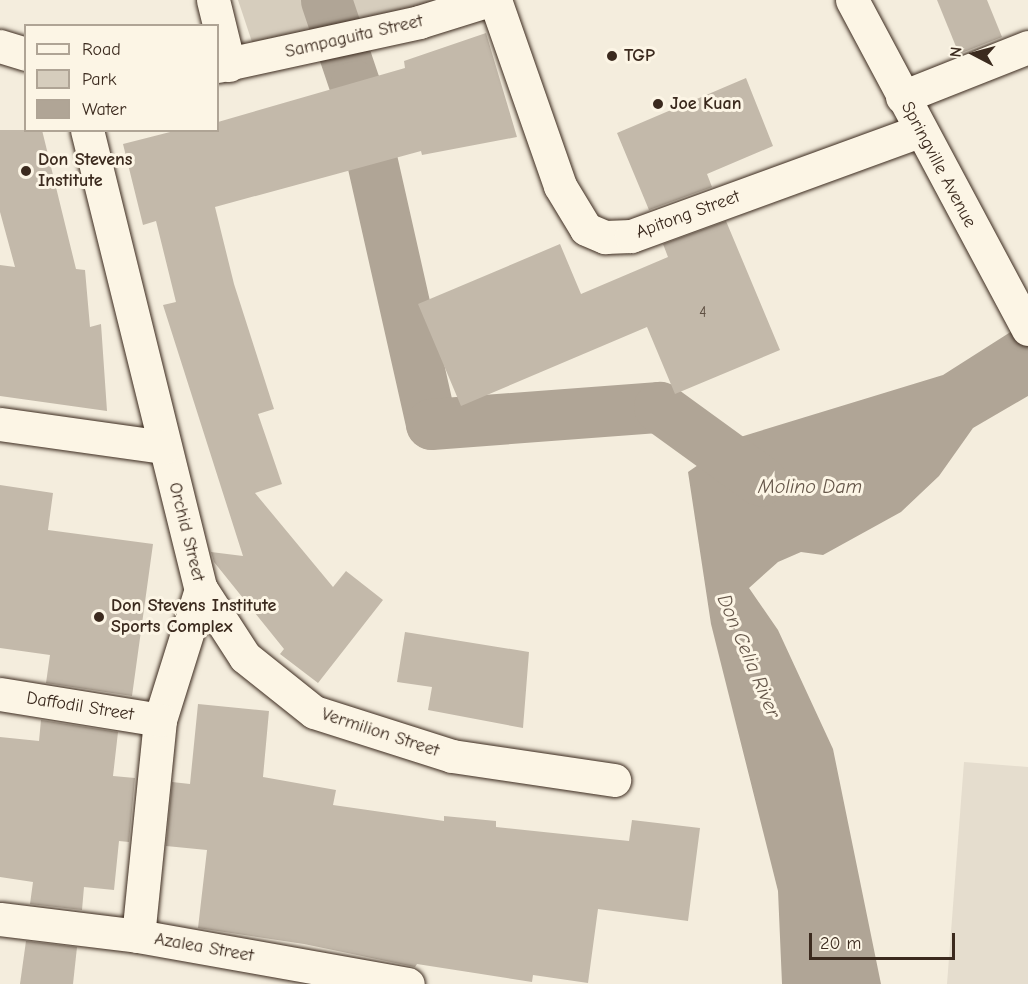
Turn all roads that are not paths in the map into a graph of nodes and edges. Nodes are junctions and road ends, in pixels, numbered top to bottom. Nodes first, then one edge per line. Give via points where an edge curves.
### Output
1 (213, 0) edge
2 (489, 0) edge
3 (495, 0) edge
4 (852, 0) edge
5 (217, 24) edge
6 (219, 39) edge
7 (0, 46) edge
8 (1028, 48) edge
9 (24, 53) edge
10 (223, 65) edge
11 (902, 97) junction
12 (920, 130) junction
13 (87, 132) edge
14 (1028, 328) edge
15 (0, 424) edge
16 (164, 447) junction
17 (201, 589) junction
18 (0, 694) edge
19 (160, 720) junction
20 (614, 780) dead end
21 (0, 919) edge
22 (138, 936) junction
23 (408, 984) edge

1 - 5 street
2 - 10 street, Sampaguita Street via 357,37
3 - 12 street, Apitong Street via 560,186 586,229 605,237 631,236
4 - 11 street, Springville Avenue
6 - 10 street
7 - 9 street
8 - 11 street
11 - 12 street, Springville Avenue
12 - 14 street, Springville Avenue
13 - 16 street, Orchid Street
15 - 16 street
16 - 17 street, Orchid Street
17 - 19 street, Orchid Street
17 - 20 street, Vermilion Street via 245,657 314,712 452,756
18 - 19 street, Daffodil Street
19 - 22 street, Orchid Street
21 - 22 street, Azalea Street
22 - 23 street, Azalea Street

